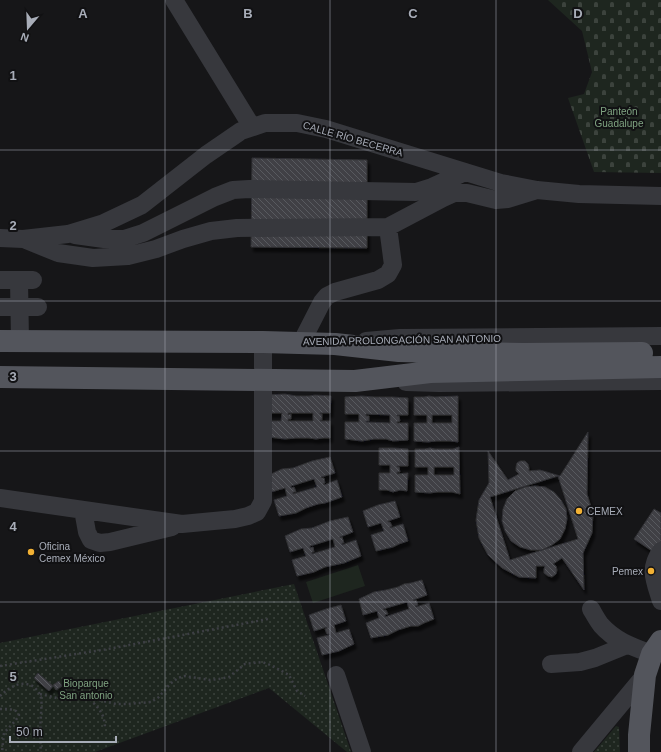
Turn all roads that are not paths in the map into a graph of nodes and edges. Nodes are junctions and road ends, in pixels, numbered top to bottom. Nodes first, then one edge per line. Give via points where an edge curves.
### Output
1 (174, 0) edge
2 (252, 127) junction
3 (465, 172) junction
4 (537, 190) junction
5 (661, 196) edge
6 (388, 227) junction
7 (68, 234) junction
8 (0, 238) edge
9 (23, 238) junction
10 (0, 280) edge
11 (0, 307) edge
12 (19, 307) junction
13 (38, 307) dead end
14 (661, 336) edge
15 (10, 341) edge
16 (263, 342) junction
17 (301, 343) junction
18 (335, 344) junction
19 (661, 352) edge
20 (661, 367) edge
21 (0, 377) edge
22 (263, 379) junction
23 (355, 381) junction
24 (661, 381) edge
25 (6, 502) edge
26 (83, 510) junction
27 (182, 524) junction
28 (661, 551) edge
29 (661, 600) edge
30 (591, 609) dead end
31 (627, 644) junction
32 (657, 647) edge
33 (551, 664) dead end
34 (336, 675) dead end
35 (645, 675) junction
36 (362, 752) edge
37 (581, 752) edge
38 (638, 752) edge

1 - 2 street
2 - 3 street, CALLE RÍO BECERRA via 265,123 296,123 326,129
2 - 7 street, CALLE RÍO BECERRA via 241,131 206,155 142,205 104,223
3 - 4 street, CALLE RÍO BECERRA
3 - 7 street via 416,192 233,190 143,233 124,239
4 - 5 street, CALLE RÍO BECERRA
4 - 6 street via 496,200 467,193 454,193
6 - 9 street via 237,228 211,231 128,256 93,258 58,253
6 - 17 street via 393,265 388,274 378,280 327,296
7 - 9 street, CALLE RÍO BECERRA
8 - 9 street, CALLE RÍO BECERRA
10 - 12 street via 26,280
11 - 12 street
12 - 13 street
12 - 15 street
14 - 18 street, AVENIDA PROLONGACIÓN SAN ANTONIO via 400,338
15 - 16 main road, AVENIDA PROLONGACIÓN SAN ANTONIO
16 - 17 main road, AVENIDA PROLONGACIÓN SAN ANTONIO
16 - 22 street
17 - 18 main road, AVENIDA PROLONGACIÓN SAN ANTONIO
18 - 19 main road via 399,351 523,354
20 - 23 main road via 430,372
21 - 22 main road
22 - 23 main road
22 - 27 street via 263,501 257,512 235,519
23 - 24 street via 439,384
25 - 26 street
26 - 27 street
26 - 27 street via 91,540 100,543
28 - 29 street via 653,567
30 - 31 street via 611,635
31 - 32 street
31 - 33 street via 580,662
32 - 35 main road
34 - 36 street
35 - 37 street
35 - 38 main road

